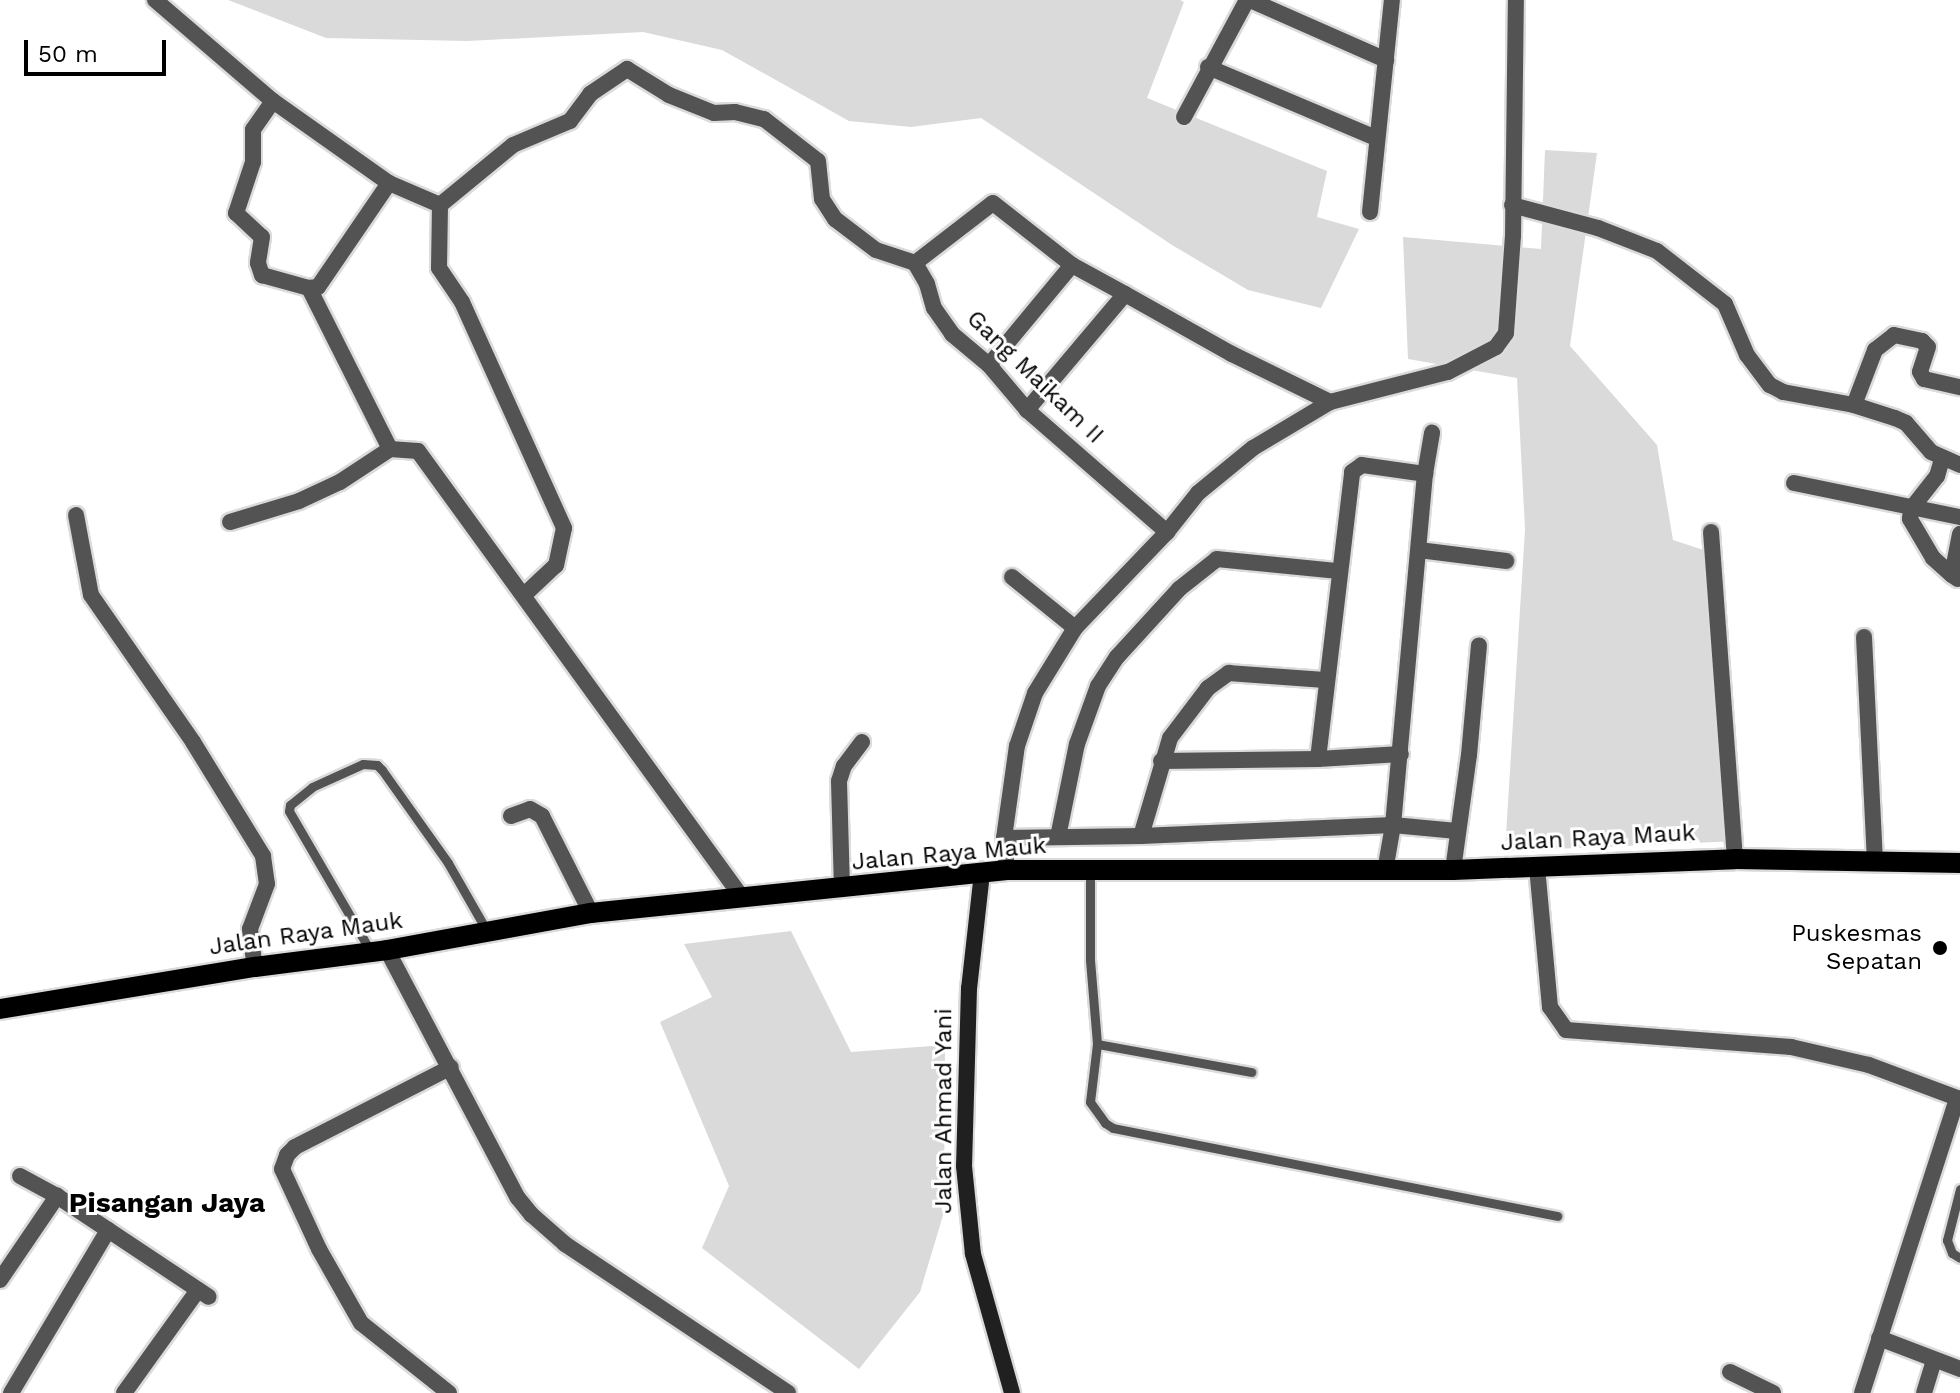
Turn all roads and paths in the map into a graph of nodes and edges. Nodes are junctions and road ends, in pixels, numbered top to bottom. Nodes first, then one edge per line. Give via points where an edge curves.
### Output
1 (155, 0) edge
2 (1248, 0) edge
3 (1392, 0) edge
4 (1516, 0) edge
5 (1386, 60) junction
6 (1208, 67) junction
7 (273, 101) junction
8 (1184, 117) dead end
9 (1376, 138) junction
10 (389, 183) junction
11 (440, 205) junction
12 (1512, 205) junction
13 (1370, 212) dead end
14 (915, 263) junction
15 (1072, 265) junction
16 (309, 288) junction
17 (1125, 294) junction
18 (989, 365) junction
19 (1960, 387) edge
20 (1330, 402) junction
21 (1854, 405) junction
22 (1027, 410) junction
23 (1432, 433) dead end
24 (390, 449) junction
25 (1942, 459) junction
26 (1960, 465) edge
27 (1425, 474) junction
28 (1794, 483) dead end
29 (1911, 509) junction
30 (76, 515) dead end
31 (1960, 517) edge
32 (230, 522) dead end
33 (1167, 532) junction
34 (1711, 532) dead end
35 (1960, 534) edge
36 (1419, 550) junction
37 (1506, 561) dead end
38 (1338, 571) junction
39 (1012, 577) dead end
40 (1956, 577) edge
41 (524, 595) junction
42 (1075, 628) junction
43 (1864, 637) dead end
44 (1479, 645) dead end
45 (1324, 680) junction
46 (862, 742) dead end
47 (1401, 754) junction
48 (1318, 759) junction
49 (1161, 761) junction
50 (511, 816) dead end
51 (1393, 825) junction
52 (1457, 831) junction
53 (1141, 836) junction
54 (1058, 837) junction
55 (1004, 838) junction
56 (1735, 859) junction
57 (1875, 859) junction
58 (1960, 863) edge
59 (1537, 867) junction
60 (1007, 870) junction
61 (1453, 870) junction
62 (1090, 871) junction
63 (1385, 871) junction
64 (982, 873) junction
65 (842, 889) junction
66 (741, 896) junction
67 (591, 913) junction
68 (487, 931) junction
69 (379, 951) junction
70 (255, 967) junction
71 (0, 1009) edge
72 (1097, 1044) junction
73 (451, 1067) junction
74 (1251, 1072) dead end
75 (1958, 1098) edge
76 (20, 1176) dead end
77 (1960, 1189) edge
78 (57, 1196) junction
79 (1557, 1216) dead end
80 (108, 1230) junction
81 (1960, 1258) edge
82 (0, 1280) edge
83 (1879, 1338) junction
84 (1934, 1361) junction
85 (1960, 1369) edge
86 (1730, 1372) dead end
87 (11, 1393) edge
88 (124, 1393) edge
89 (449, 1393) edge
90 (788, 1393) edge
91 (1012, 1393) edge
92 (1773, 1393) edge
93 (1862, 1393) edge
94 (1924, 1393) edge

1 - 7 street
2 - 5 street
2 - 6 street
3 - 5 street
4 - 12 street
5 - 9 street
6 - 8 street
6 - 9 street
7 - 10 street
7 - 16 street via 253,130 253,162 236,213 262,237 262,275
9 - 13 street
10 - 11 street
10 - 16 street via 323,283
11 - 14 street via 513,145 570,121 590,94 631,69 675,98 714,113 750,114 781,129 818,161 822,199 835,219 876,250
11 - 41 street via 439,268 462,302 564,528 556,565
12 - 20 street via 1508,324 1496,347 1448,372
12 - 21 street via 1598,228 1657,251 1725,304 1743,347 1770,385
14 - 15 street via 993,203
14 - 18 street, Gang Maikam II via 952,334
15 - 17 street
15 - 18 street
16 - 24 street
17 - 20 street
17 - 22 street
18 - 22 street, Gang Maikam II
19 - 21 street via 1924,379 1920,372 1928,347 1894,335 1875,350
20 - 33 street via 1253,448 1198,493
21 - 25 street via 1906,423 1920,445
22 - 33 street, Gang Maikam II
23 - 27 street
24 - 32 street via 326,489
24 - 41 street via 418,451
25 - 26 street
25 - 29 street via 1930,487
27 - 36 street
27 - 38 street via 1355,467
28 - 29 street
29 - 31 street
29 - 40 street via 1910,519 1925,547
30 - 70 street via 94,600 193,742 263,856 267,884 250,929
33 - 42 street
34 - 56 street
35 - 40 street
36 - 37 street
36 - 47 street
38 - 45 street
38 - 54 street via 1217,559 1179,589 1117,657 1098,686 1077,744
39 - 42 street
41 - 66 street
42 - 55 street via 1049,665 1025,718
43 - 57 street
44 - 52 street
45 - 48 street
45 - 49 street via 1229,673 1183,718
46 - 65 street via 839,781
47 - 48 street
47 - 51 street
48 - 49 street
49 - 53 street
50 - 67 street via 530,809 542,816
51 - 52 street
51 - 53 street
51 - 63 street
52 - 61 street
53 - 54 street
54 - 55 street
55 - 60 street
56 - 57 main road, Jalan Raya Mauk
56 - 59 main road, Jalan Raya Mauk
57 - 58 main road, Jalan Raya Mauk
59 - 61 main road, Jalan Raya Mauk
59 - 75 street via 1550,1007 1566,1030 1791,1047 1869,1065
60 - 62 main road, Jalan Raya Mauk
60 - 64 main road, Jalan Raya Mauk
61 - 63 main road, Jalan Raya Mauk
62 - 63 main road, Jalan Raya Mauk
62 - 72 lane
64 - 65 main road, Jalan Raya Mauk
64 - 91 street, Jalan Ahmad Yani via 969,988 964,1166 973,1254
65 - 66 main road, Jalan Raya Mauk
66 - 67 main road, Jalan Raya Mauk
67 - 68 main road, Jalan Raya Mauk
68 - 69 main road, Jalan Raya Mauk
68 - 69 lane via 448,863 382,770 363,764 312,787 289,811
69 - 70 main road, Jalan Raya Mauk
69 - 73 street
70 - 71 main road, Jalan Raya Mauk
72 - 74 lane
72 - 79 lane via 1090,1102 1113,1128
73 - 89 street via 295,1147 282,1169 361,1323
73 - 90 street via 518,1198 546,1230
75 - 83 street
76 - 78 street
77 - 81 lane via 1947,1240
78 - 80 street
78 - 82 street
80 - 87 street
80 - 88 street via 204,1293
83 - 84 street
83 - 93 street
84 - 85 street
84 - 94 street
86 - 92 street

